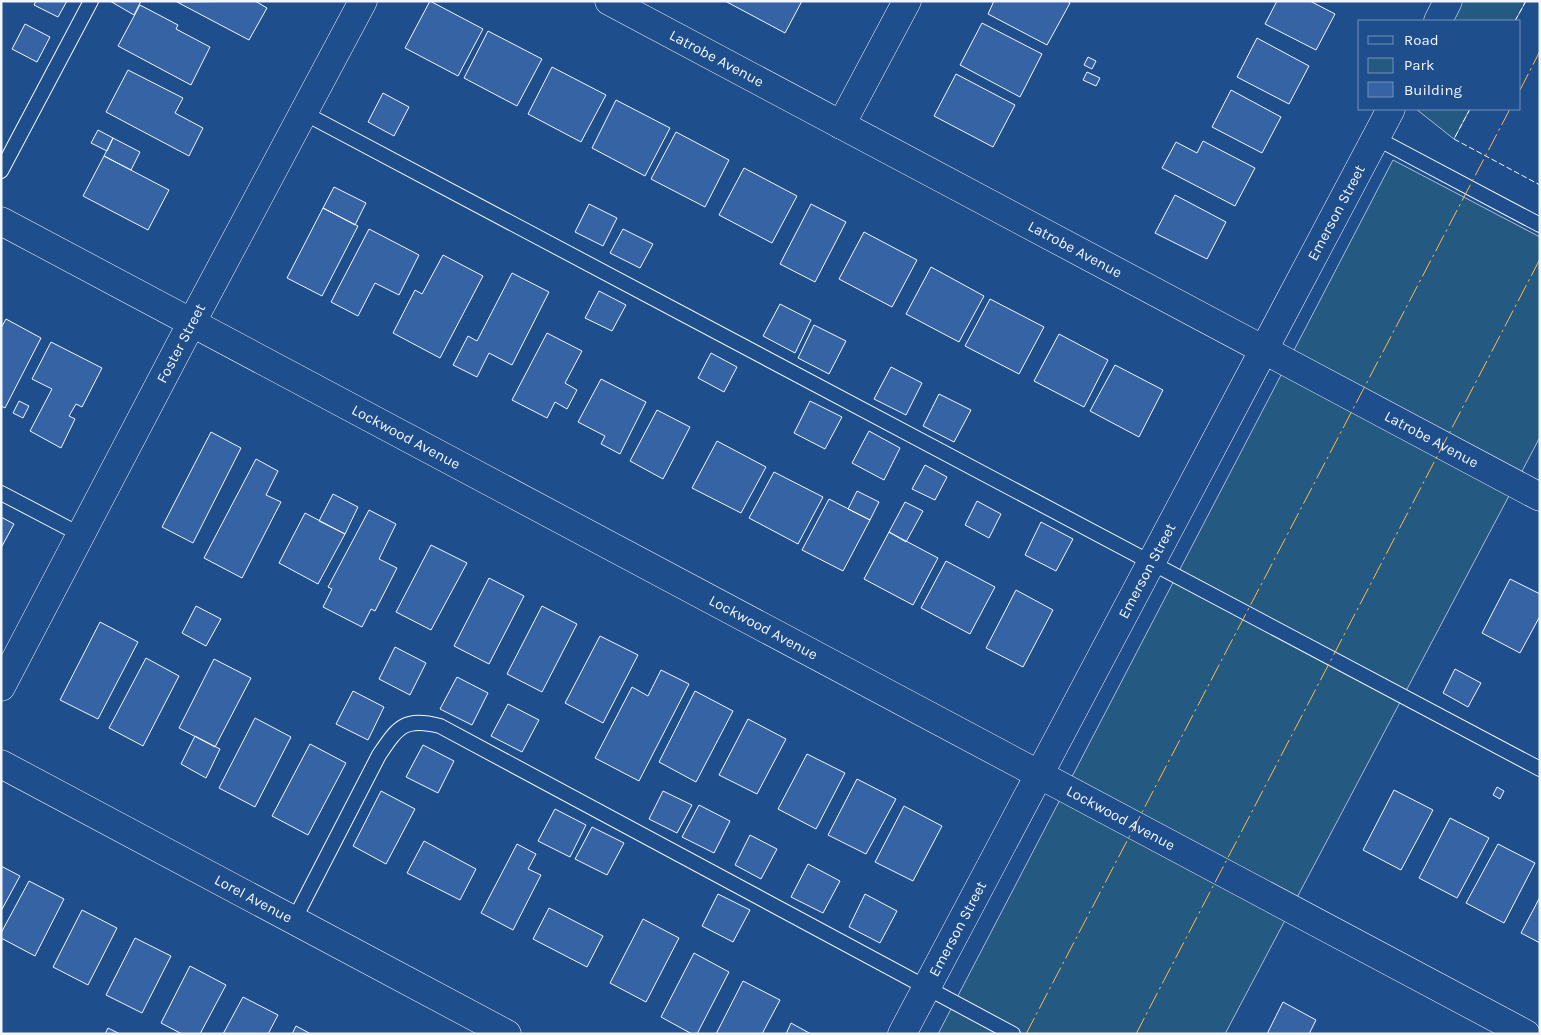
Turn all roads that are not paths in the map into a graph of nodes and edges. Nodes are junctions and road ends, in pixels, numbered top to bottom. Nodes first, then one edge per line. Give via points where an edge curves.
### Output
1 (91, 1) edge
2 (363, 1) edge
3 (609, 1) edge
4 (907, 1) edge
5 (1448, 1) edge
6 (1438, 20) edge
7 (1390, 110) edge
8 (304, 112) junction
9 (841, 125) junction
10 (1376, 138) junction
11 (1, 171) edge
12 (1, 221) edge
13 (1540, 225) edge
14 (192, 322) junction
15 (1263, 350) junction
16 (1, 493) edge
17 (1540, 497) edge
18 (81, 535) junction
19 (1151, 562) junction
20 (1, 687) edge
21 (1, 764) edge
22 (1540, 769) edge
23 (1039, 774) junction
24 (294, 920) junction
25 (926, 988) junction
26 (507, 1034) edge
27 (902, 1034) edge
28 (1013, 1034) edge
29 (1526, 1034) edge

1 - 11 lane
2 - 8 street, Foster Street
3 - 9 street, Latrobe Avenue
4 - 9 street
5 - 6 street
7 - 10 street, Emerson Street
8 - 14 street, Foster Street
8 - 19 lane
9 - 15 street, Latrobe Avenue
10 - 13 lane
10 - 15 street, Emerson Street
12 - 14 street, Lockwood Avenue
14 - 18 street, Foster Street
14 - 23 street, Lockwood Avenue
15 - 17 street, Latrobe Avenue
15 - 19 street, Emerson Street
16 - 18 lane
18 - 20 street, Foster Street
19 - 22 lane
19 - 23 street, Emerson Street
21 - 24 street, Lorel Avenue
23 - 25 street, Emerson Street
23 - 29 street, Lockwood Avenue
24 - 25 lane via 379,755 393,734 406,724 422,721 440,726
24 - 26 street, Lorel Avenue
25 - 27 street, Emerson Street
25 - 28 lane

